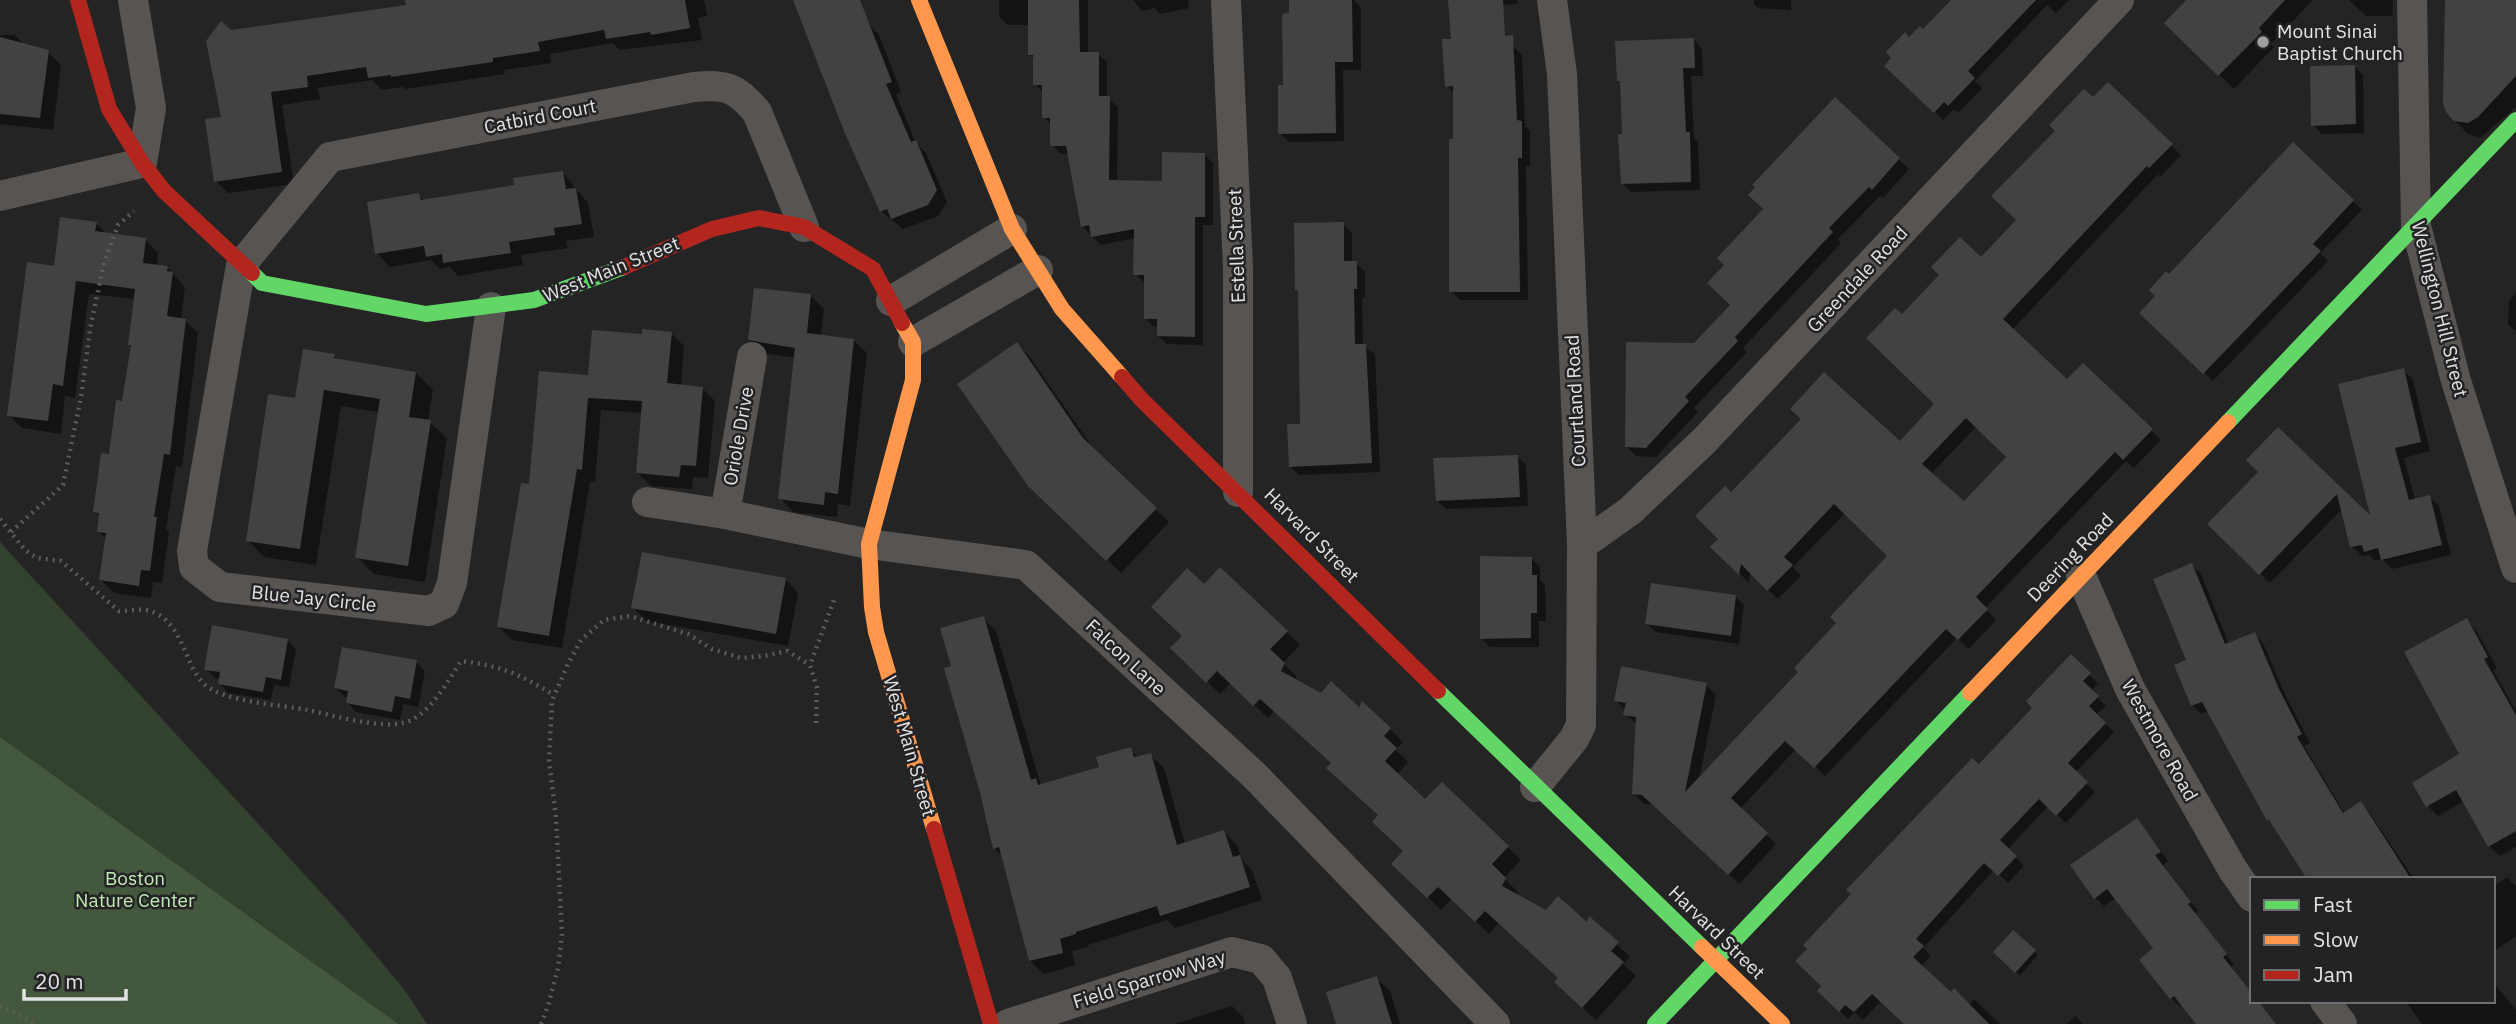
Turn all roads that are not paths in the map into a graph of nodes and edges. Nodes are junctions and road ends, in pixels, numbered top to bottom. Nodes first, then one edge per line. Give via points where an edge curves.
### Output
1 (78, 0) edge
2 (133, 0) edge
3 (919, 0) edge
4 (1226, 0) edge
5 (1552, 0) edge
6 (2119, 0) edge
7 (2412, 0) edge
8 (2516, 120) edge
9 (142, 163) junction
10 (0, 196) edge
11 (2416, 226) junction
12 (804, 227) junction
13 (1012, 229) junction
14 (241, 265) junction
15 (1038, 270) junction
16 (891, 301) junction
17 (491, 307) junction
18 (913, 341) junction
19 (751, 357) dead end
20 (1238, 492) junction
21 (648, 502) dead end
22 (725, 514) junction
23 (869, 544) junction
24 (1582, 545) junction
25 (2516, 566) edge
26 (2081, 576) junction
27 (1535, 786) junction
28 (2250, 894) edge
29 (1716, 960) junction
30 (2326, 1003) edge
31 (991, 1024) edge
32 (1008, 1024) edge
33 (1292, 1024) edge
34 (1495, 1024) edge
35 (1655, 1024) edge
36 (1782, 1024) edge
37 (2342, 1024) edge

1 - 9 street, West Main Street via 109,109
2 - 9 street via 151,108
3 - 13 street, Harvard Street
4 - 20 street, Estella Street via 1238,268
5 - 24 street, Courtland Road via 1562,74
6 - 24 street, Greendale Road via 1704,441 1630,511
7 - 11 street, Wellington Hill Street
8 - 11 street, Deering Road
9 - 10 street
9 - 14 street, West Main Street via 164,191
11 - 25 street, Wellington Hill Street via 2456,382
11 - 26 street, Deering Road
12 - 14 street, Catbird Court via 757,112 725,86 708,86 330,157
12 - 16 street, West Main Street via 873,270
12 - 17 street, West Main Street via 759,218 712,229 598,278 534,300
13 - 15 street, Harvard Street
13 - 16 street
14 - 17 street, West Main Street via 262,284 426,314
14 - 17 street, Blue Jay Circle via 192,551 194,567 220,587 429,611 444,604 452,583
15 - 18 street
15 - 20 street, Harvard Street via 1062,309 1141,399
16 - 18 street, West Main Street
18 - 23 street, West Main Street via 914,380
19 - 22 street, Oriole Drive
20 - 27 street, Harvard Street
21 - 22 street, Falcon Lane
22 - 23 street, Falcon Lane
23 - 31 street, West Main Street via 876,632
23 - 34 street, Falcon Lane via 1026,565 1255,776
24 - 27 street, Courtland Road via 1581,725
26 - 28 street, Westmore Road via 2130,689
26 - 29 street, Deering Road
27 - 29 street, Harvard Street
29 - 35 street, Deering Road
29 - 36 street, Harvard Street
30 - 37 street
32 - 33 street, Field Sparrow Way via 1232,952 1261,959 1269,968 1277,978

